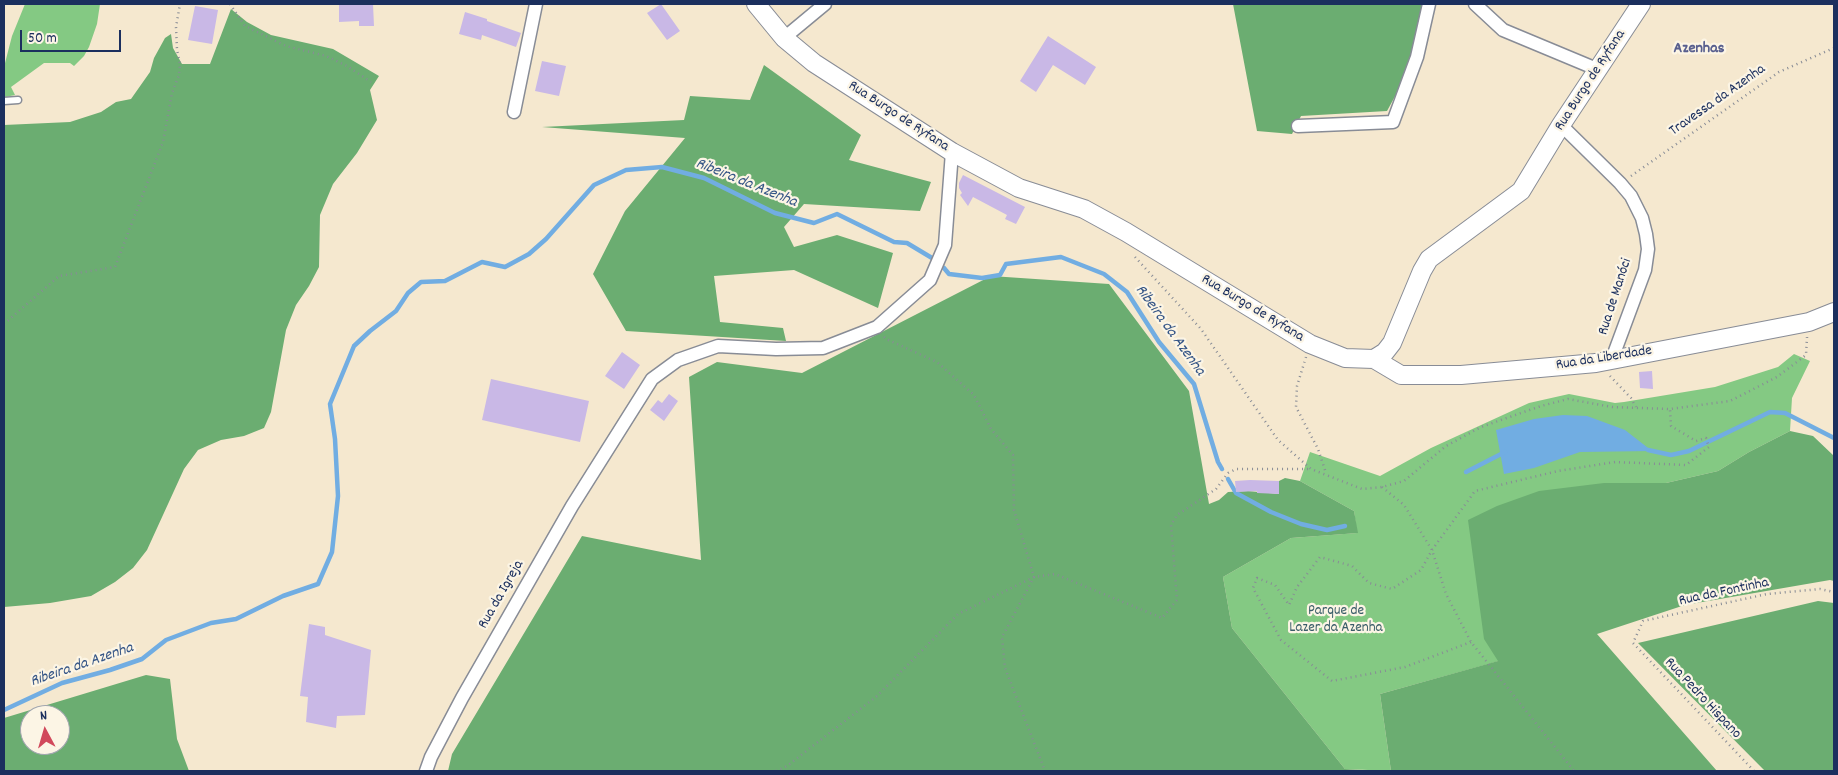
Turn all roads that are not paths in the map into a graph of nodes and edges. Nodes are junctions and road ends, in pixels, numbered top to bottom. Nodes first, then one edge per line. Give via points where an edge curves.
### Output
1 (536, 4) edge
2 (756, 4) edge
3 (825, 4) edge
4 (1429, 4) edge
5 (1475, 4) edge
6 (1641, 4) edge
7 (784, 38) junction
8 (1599, 70) junction
9 (18, 100) dead end
10 (4, 101) edge
11 (514, 112) dead end
12 (1561, 125) junction
13 (1298, 126) dead end
14 (952, 152) junction
15 (1834, 312) edge
16 (1374, 360) junction
17 (1608, 365) junction
18 (426, 771) edge

1 - 11 street
2 - 7 main road, Rua Burgo de Ryfana
3 - 7 street
4 - 13 street via 1417,57 1393,122
5 - 8 street via 1503,30
6 - 8 main road, Rua Burgo de Ryfana
7 - 14 main road, Rua Burgo de Ryfana via 814,63
8 - 12 main road, Rua Burgo de Ryfana
9 - 10 lane
12 - 16 main road, Rua Burgo de Ryfana via 1521,191 1429,259 1392,343
12 - 17 street, Rua de Manóci via 1620,183 1642,218 1648,249 1645,270
14 - 16 main road, Rua Burgo de Ryfana via 1019,188 1084,209 1310,344 1345,358
14 - 18 street, Rua da Igreja via 945,245 930,280 878,326 823,348 776,350 718,346 678,360 652,379 572,506 462,698 430,757
15 - 17 main road, Rua da Liberdade via 1809,322
16 - 17 main road, Rua da Liberdade via 1401,375 1460,375 1596,363

